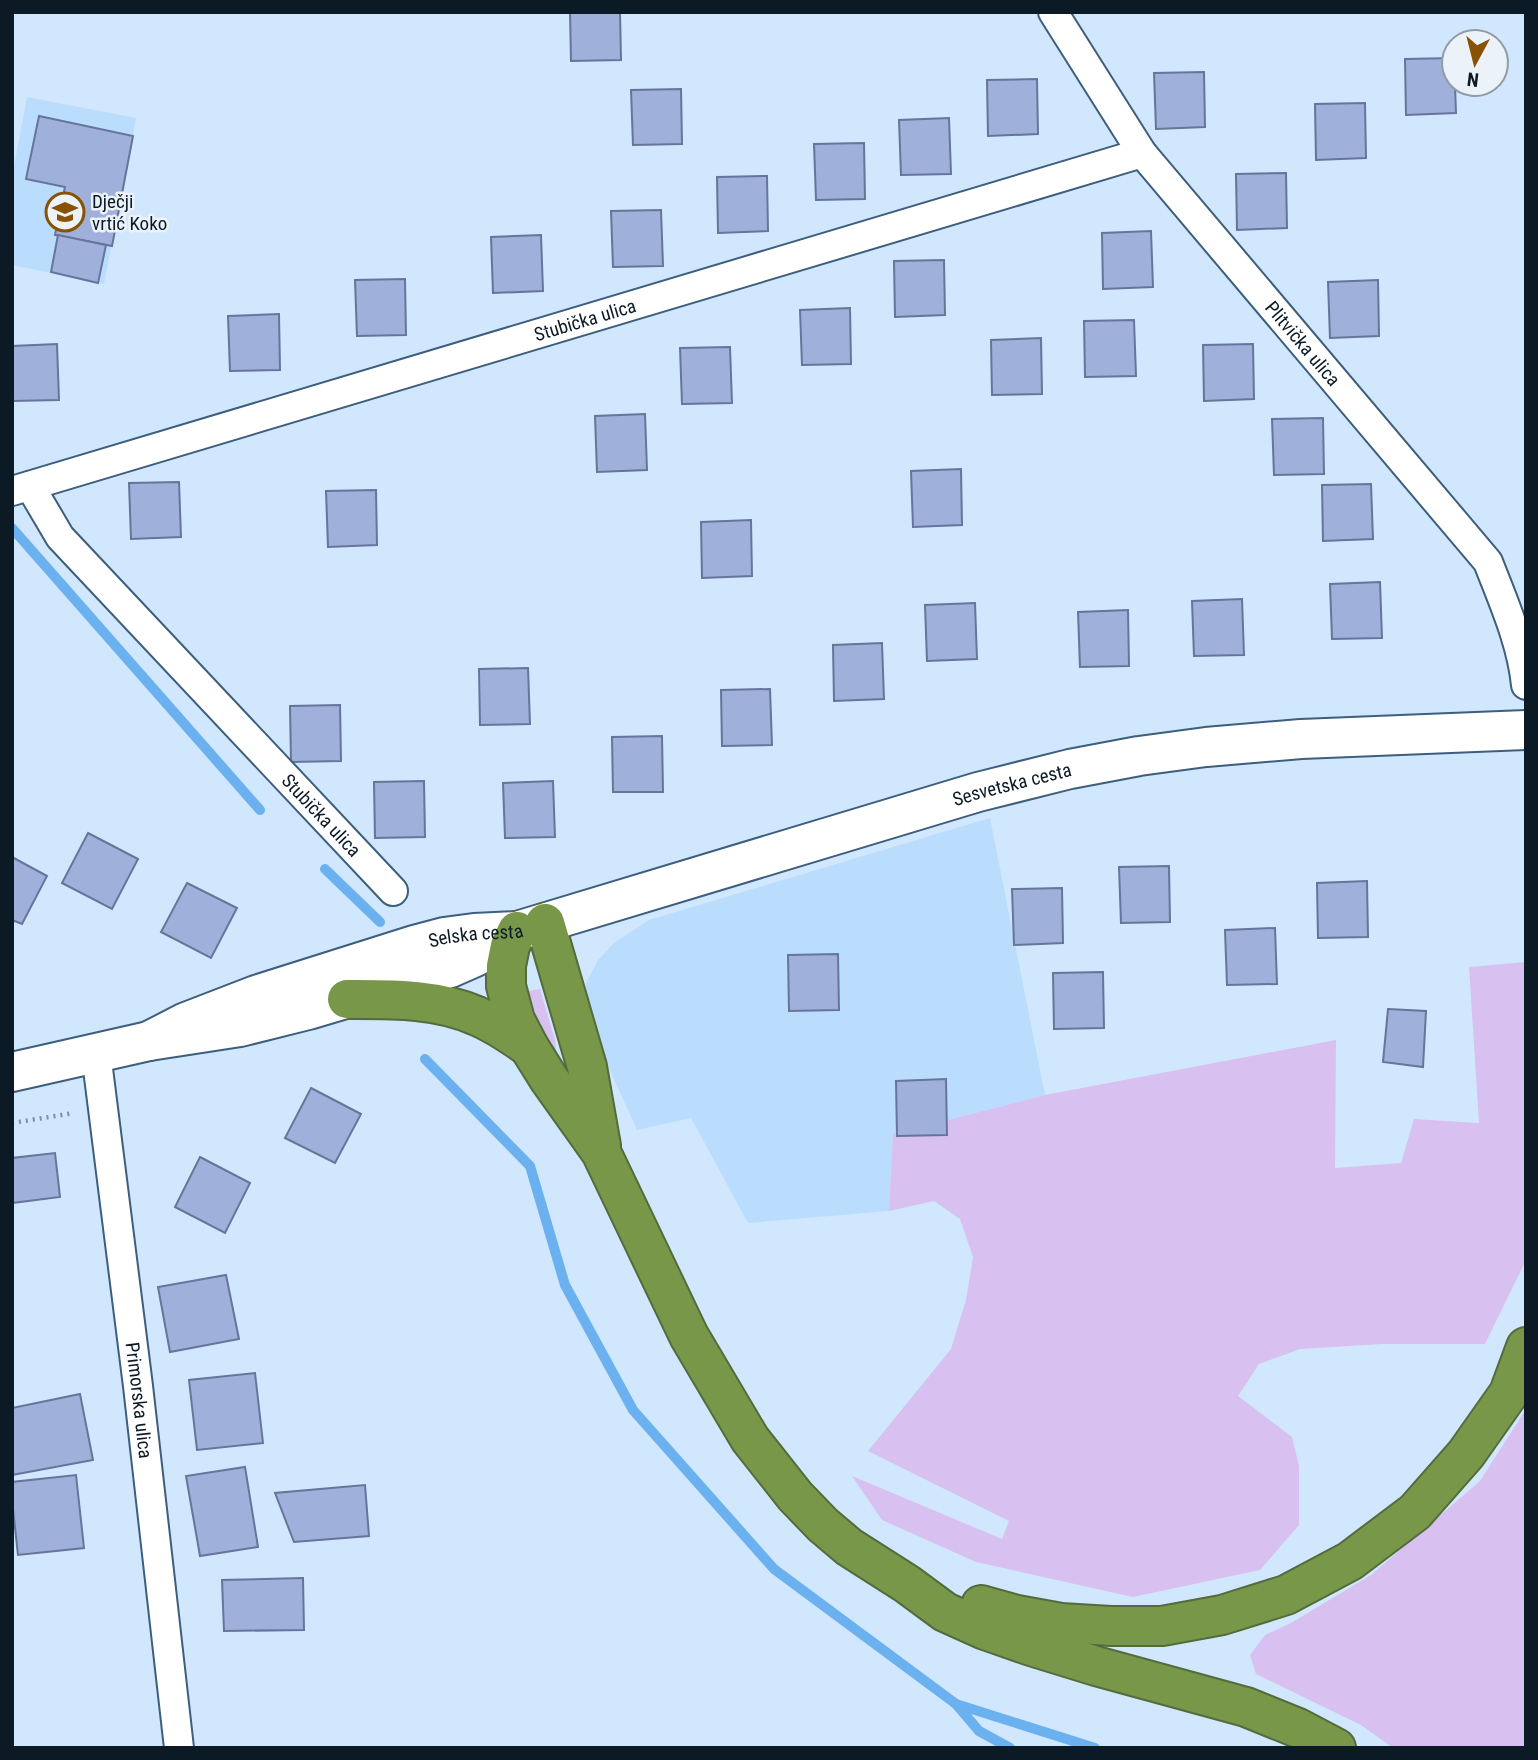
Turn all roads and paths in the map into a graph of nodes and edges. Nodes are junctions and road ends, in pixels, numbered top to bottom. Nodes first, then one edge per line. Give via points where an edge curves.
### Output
1 (1053, 12) edge
2 (1142, 153) junction
3 (21, 489) edge
4 (1526, 685) edge
5 (1526, 730) edge
6 (393, 891) dead end
7 (531, 927) junction
8 (347, 999) junction
9 (149, 1041) junction
10 (529, 1047) junction
11 (96, 1053) junction
12 (12, 1072) edge
13 (103, 1109) junction
14 (12, 1123) edge
15 (601, 1152) junction
16 (1526, 1346) edge
17 (907, 1584) junction
18 (179, 1748) edge
19 (1336, 1748) edge

1 - 2 street, Plitvička ulica
2 - 3 street, Stubička ulica
2 - 4 street, Plitvička ulica via 1488,562 1510,621
3 - 6 street, Stubička ulica via 60,537
5 - 7 main road, Sesvetska cesta via 1206,747 1070,769 978,792
7 - 8 main road, Selska cesta via 450,968
7 - 9 main road, Selska cesta via 414,945 222,1007
7 - 10 highway via 510,946 506,967 515,1020
7 - 15 highway via 587,1067
8 - 9 main road, Selska cesta via 240,1027
8 - 10 highway via 426,1002 453,1008 498,1026
9 - 11 main road, Selska cesta
10 - 15 highway
11 - 12 main road, Selska cesta
11 - 13 street, Primorska ulica
13 - 14 path
13 - 18 street, Primorska ulica
15 - 17 highway via 689,1336 750,1438 823,1525
16 - 17 highway via 1509,1392 1466,1454 1415,1511 1350,1561 1286,1595 1174,1624 1111,1626 1017,1615
17 - 19 highway via 944,1612 985,1630 1247,1707

